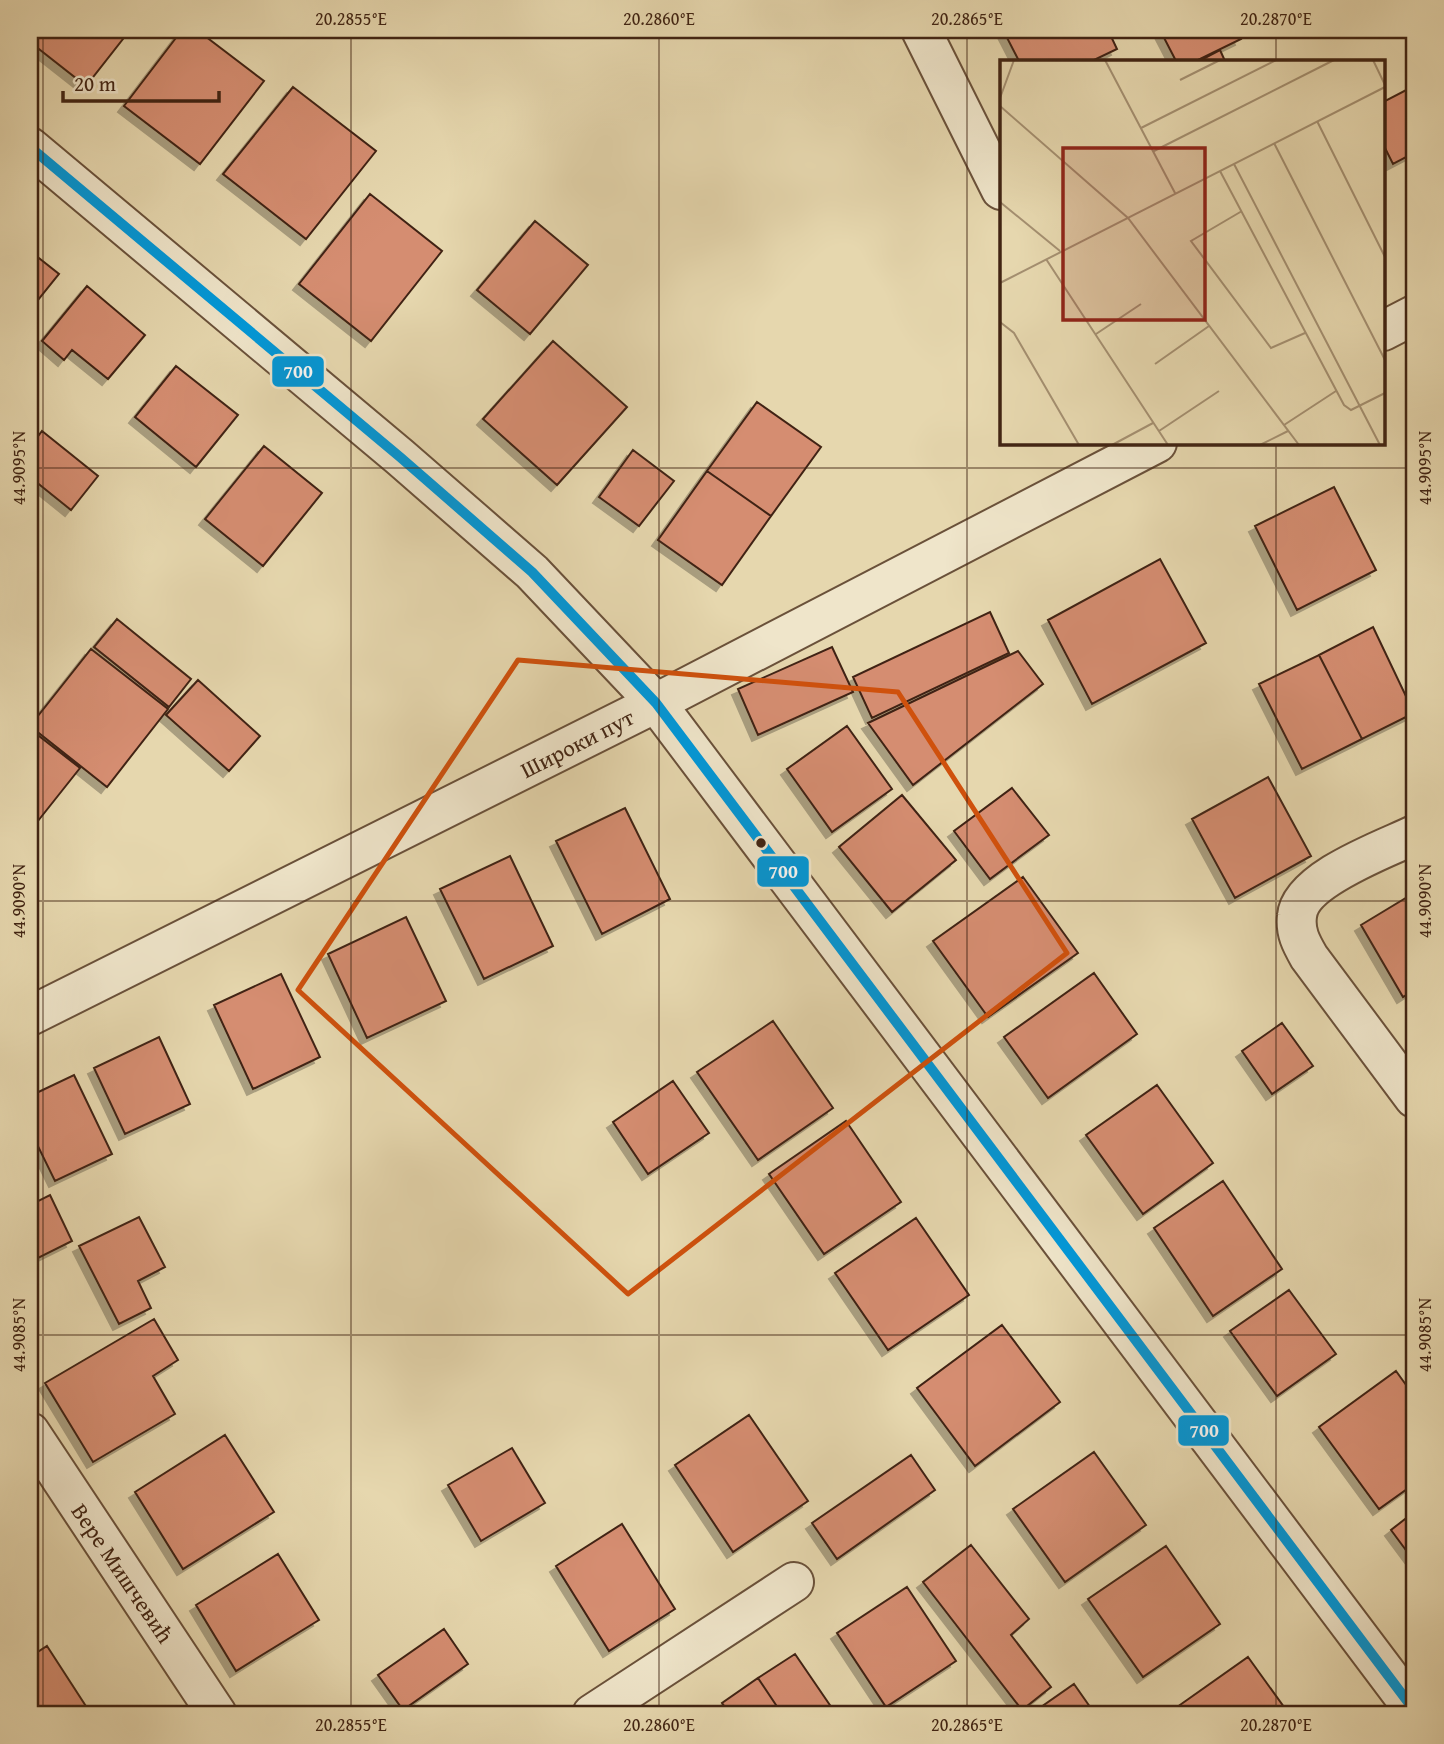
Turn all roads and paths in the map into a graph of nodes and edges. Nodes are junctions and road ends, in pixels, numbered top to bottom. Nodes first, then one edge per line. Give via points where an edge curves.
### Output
1 (923, 31) edge
2 (30, 146) edge
3 (1000, 188) edge
4 (1414, 315) edge
5 (1384, 330) edge
6 (1140, 447) edge
7 (656, 703) junction
8 (1414, 835) edge
9 (30, 1016) edge
10 (1414, 1098) edge
11 (30, 1432) edge
12 (794, 1582) dead end
13 (1414, 1710) edge
14 (217, 1714) edge
15 (592, 1714) edge

1 - 3 street
2 - 7 street via 532,572
4 - 5 street
6 - 7 street, Широки пут
7 - 9 street, Широки пут
7 - 13 street
8 - 10 street via 1317,885 1297,913 1297,935
11 - 14 street, Вере Мишчевић
12 - 15 street

